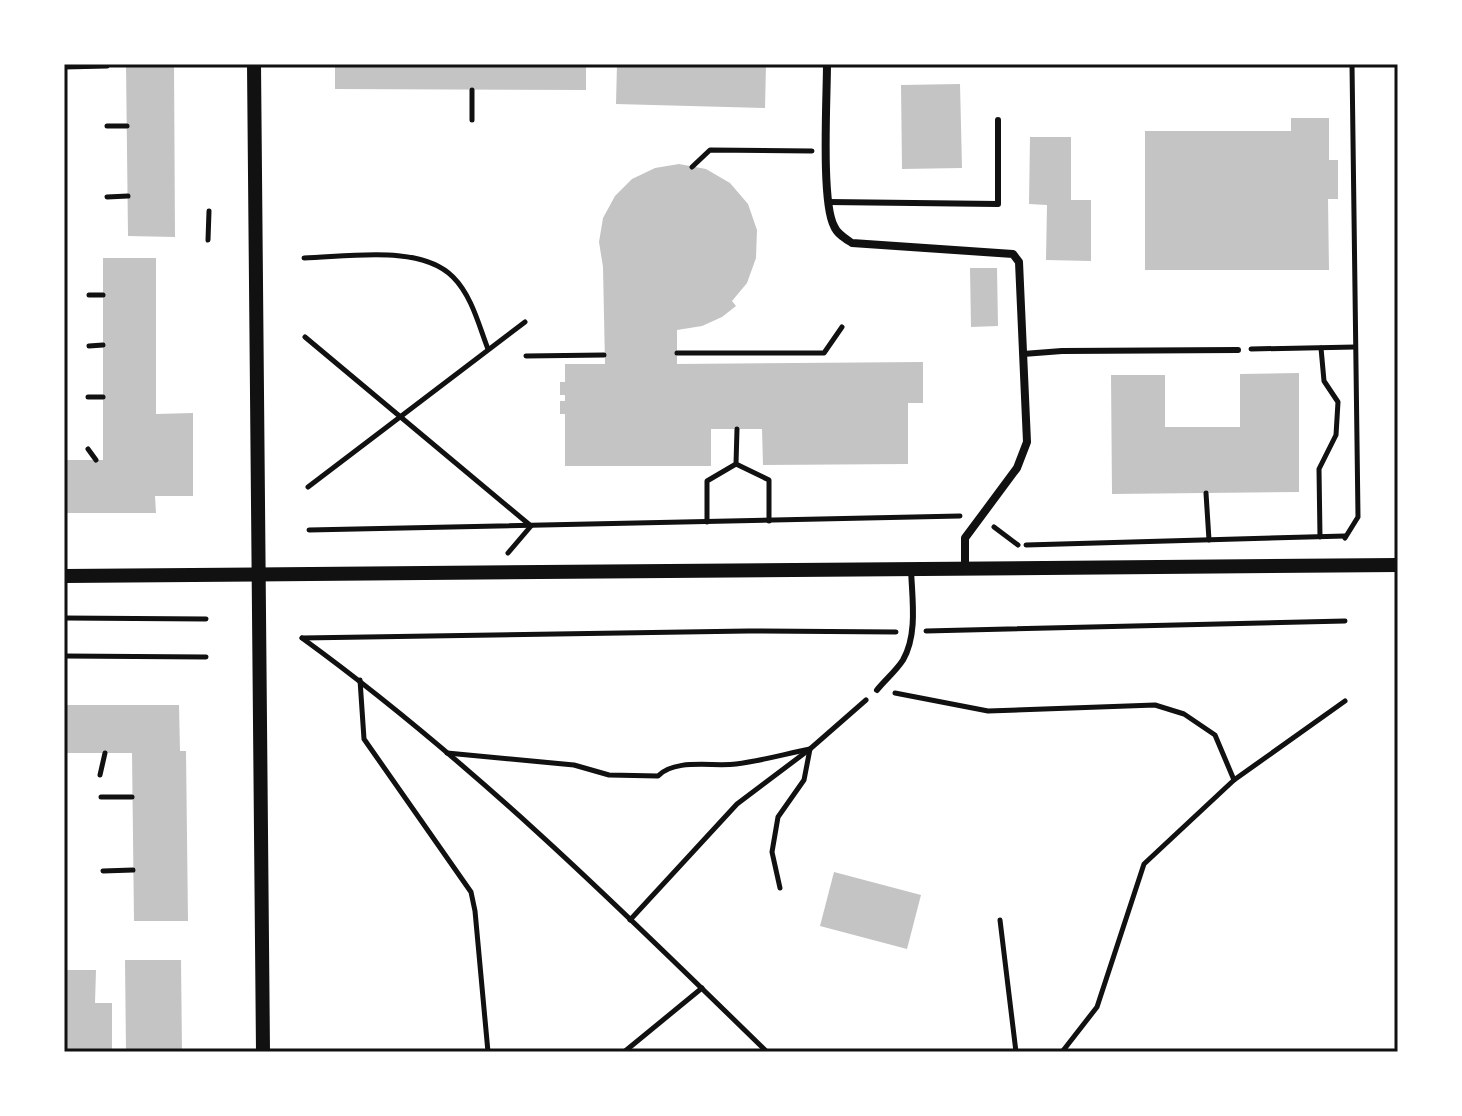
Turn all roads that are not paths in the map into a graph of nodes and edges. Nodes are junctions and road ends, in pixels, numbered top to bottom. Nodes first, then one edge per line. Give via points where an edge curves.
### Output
1 (254, 64) edge
2 (827, 64) edge
3 (998, 120) dead end
4 (828, 202) junction
5 (1238, 350) road end
6 (1023, 354) junction
7 (1398, 565) edge
8 (911, 569) junction
9 (965, 569) junction
10 (259, 575) junction
11 (64, 576) edge
12 (877, 690) road end
13 (263, 1052) edge

1 - 10 street
2 - 4 street
3 - 4 lane via 998,204
4 - 6 street via 834,227 852,243 1018,257
5 - 6 lane
6 - 9 street via 1027,442 1017,468 965,538
7 - 9 street
8 - 9 street
8 - 10 street
8 - 12 lane via 912,632 902,661
10 - 11 street
10 - 13 street

